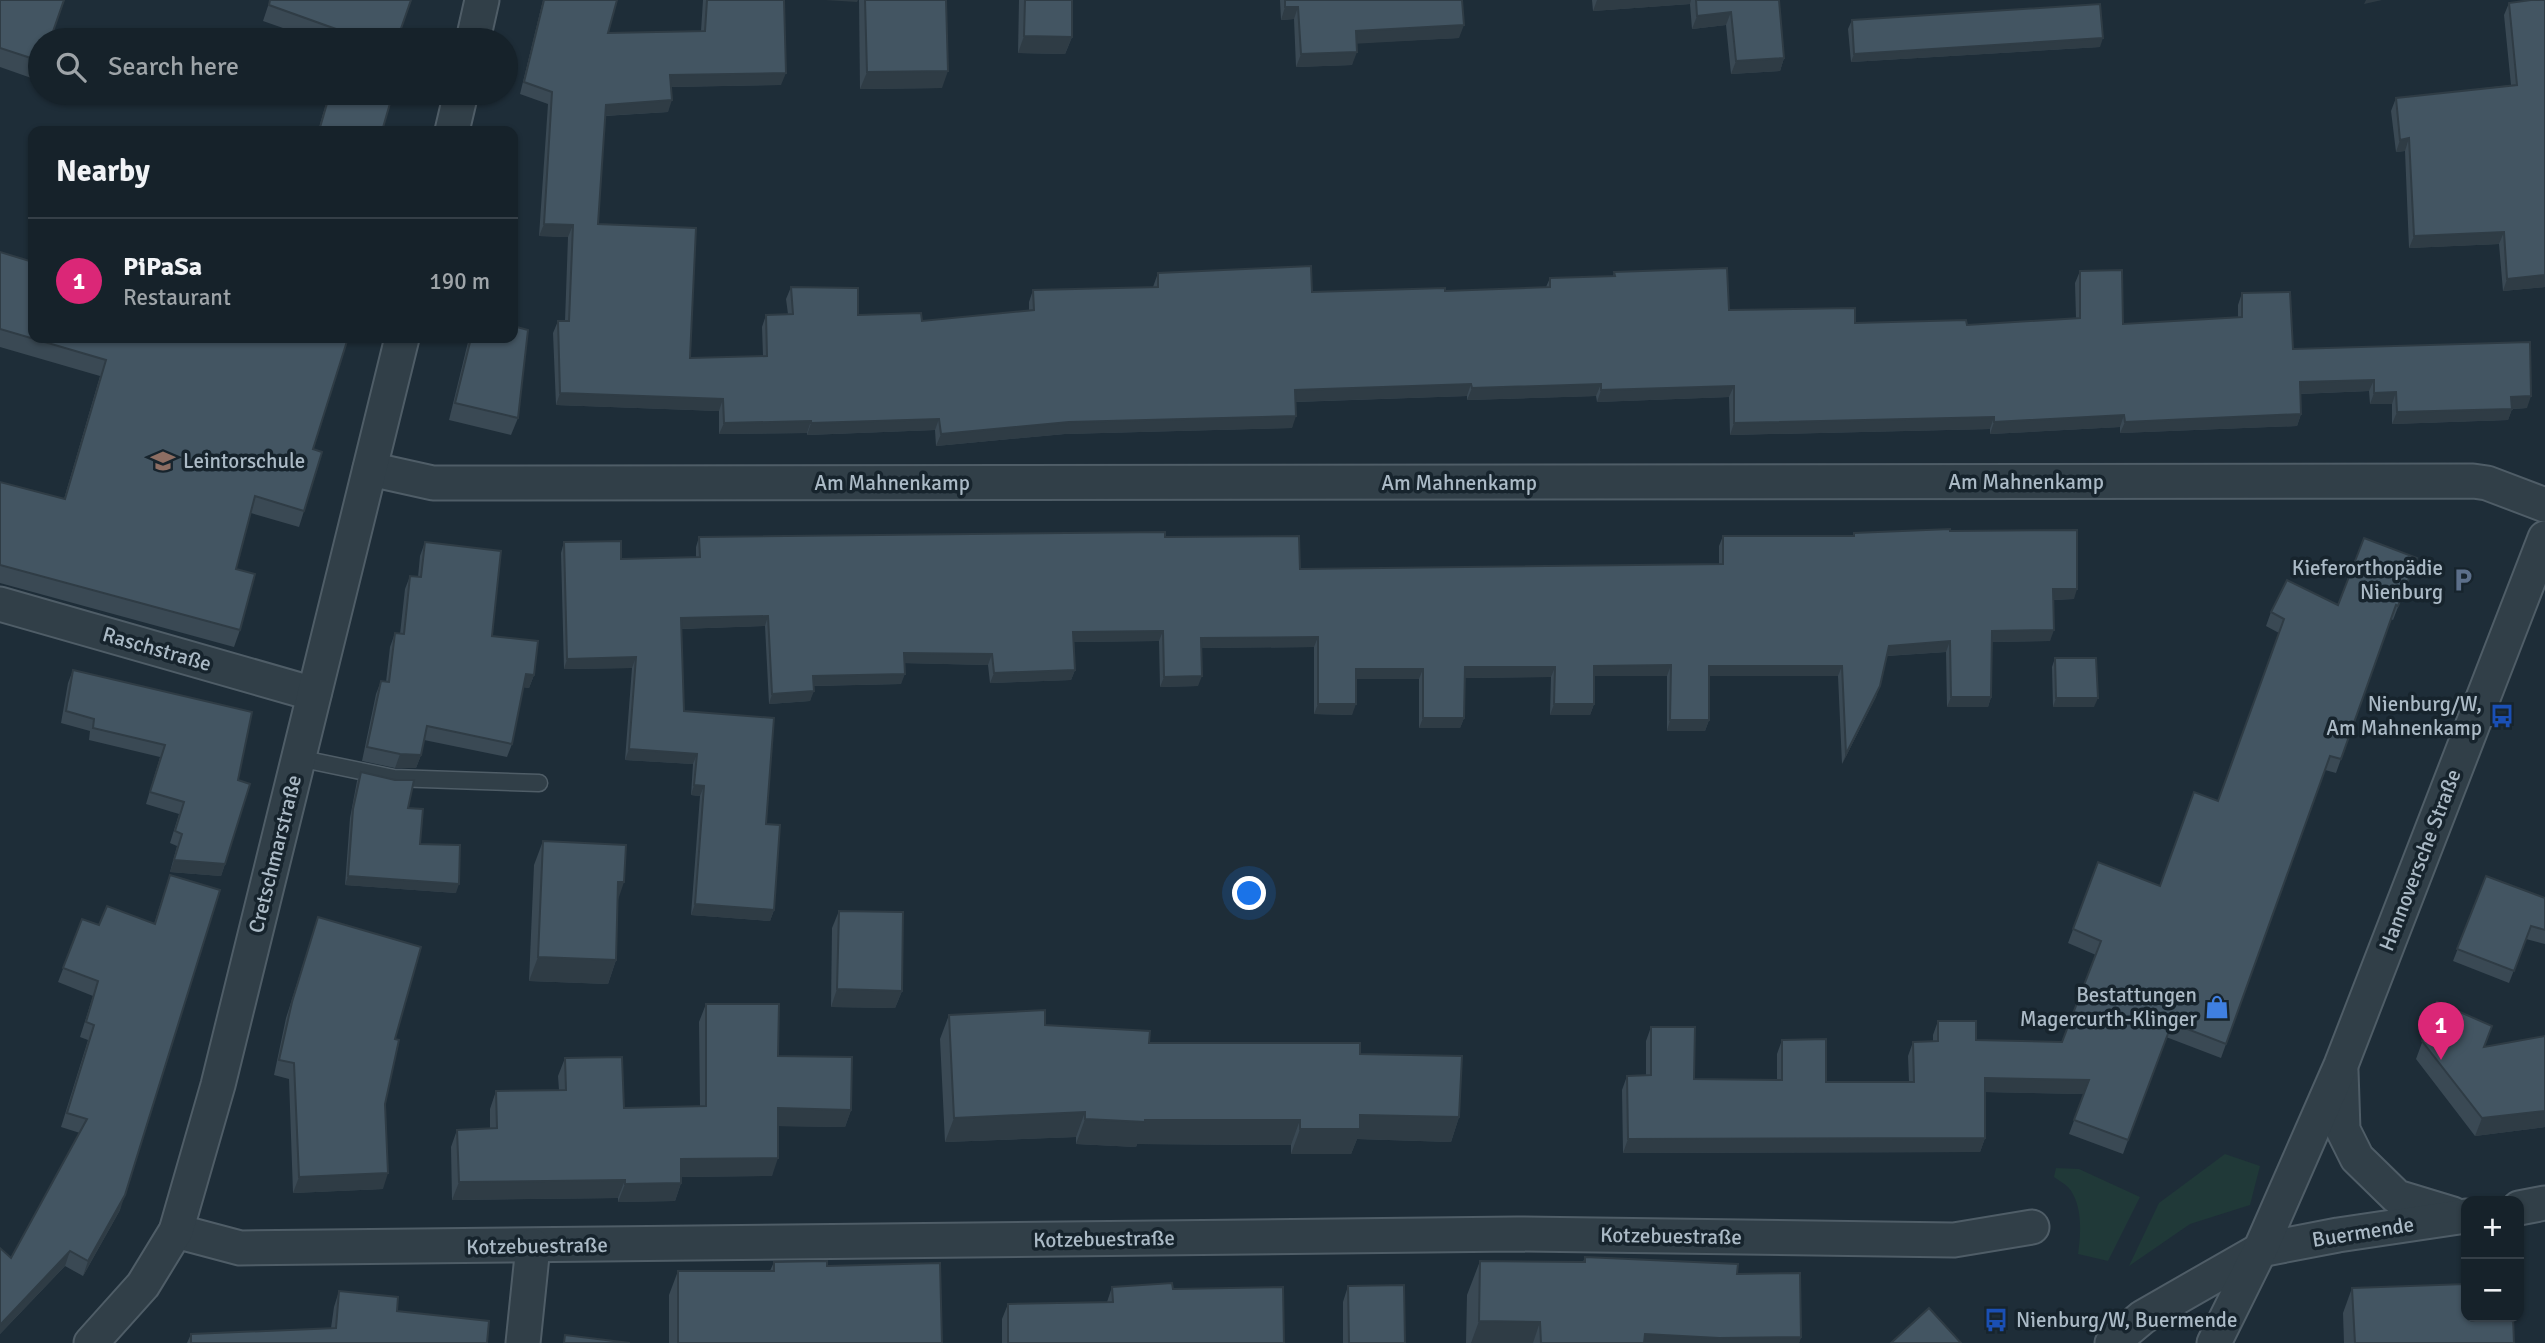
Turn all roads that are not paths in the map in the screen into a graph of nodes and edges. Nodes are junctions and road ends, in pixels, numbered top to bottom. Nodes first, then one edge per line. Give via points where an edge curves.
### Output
1 (482, 0) edge
2 (476, 28) edge
3 (458, 105) edge
4 (453, 126) edge
5 (401, 343) edge
6 (370, 470) junction
7 (2545, 505) edge
8 (2545, 538) edge
9 (0, 604) edge
10 (314, 694) junction
11 (298, 758) junction
12 (539, 783) dead end
13 (2341, 1065) junction
14 (2545, 1203) edge
15 (2524, 1207) edge
16 (2461, 1216) edge
17 (2461, 1217) edge
18 (2032, 1227) dead end
19 (176, 1231) junction
20 (533, 1246) junction
21 (2260, 1250) junction
22 (91, 1343) edge
23 (523, 1343) edge
24 (2112, 1343) edge
25 (2214, 1343) edge

1 - 2 street
3 - 4 street
5 - 6 street, Cretschmarstraße
6 - 7 street, Am Mahnenkamp via 433,483 2473,481
6 - 10 street, Cretschmarstraße
8 - 13 street, Hannoversche Straße
9 - 10 street, Raschstraße
10 - 11 street, Cretschmarstraße
11 - 12 lane via 394,778
11 - 19 street, Cretschmarstraße via 218,1085
13 - 16 street, Hannoversche Straße via 2343,1130 2357,1158 2398,1197
13 - 21 street, Hannoversche Straße
14 - 15 street
17 - 21 street, Buermende
18 - 20 street, Kotzebuestraße via 1954,1240 1517,1234
19 - 20 street, Kotzebuestraße via 240,1248
19 - 22 street, Cretschmarstraße via 143,1285
20 - 23 street
21 - 24 street via 2143,1317
21 - 25 street, Hannoversche Straße

